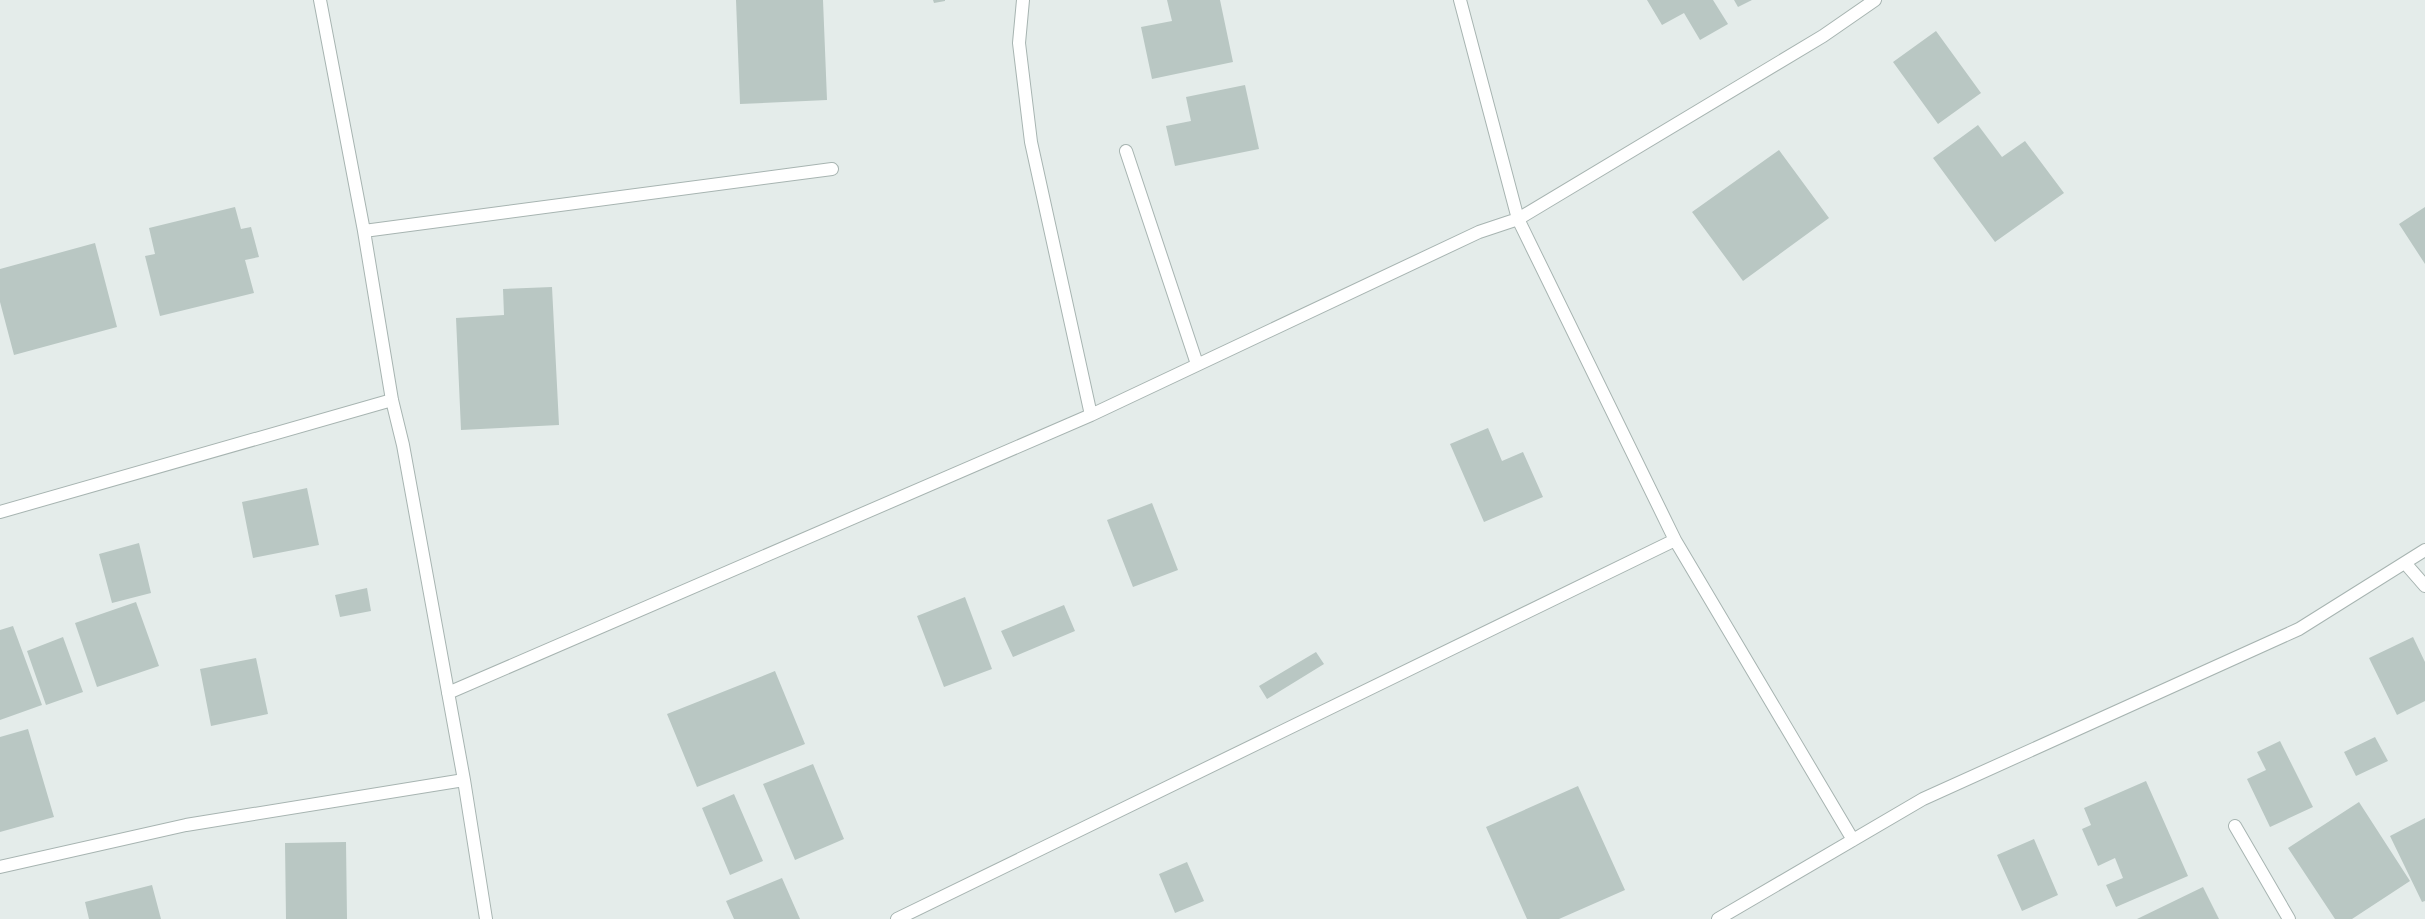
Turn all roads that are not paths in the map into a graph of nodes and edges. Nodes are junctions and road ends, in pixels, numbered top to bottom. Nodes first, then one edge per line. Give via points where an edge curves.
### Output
1 (320, 0) edge
2 (1023, 0) edge
3 (1460, 0) edge
4 (1875, 0) edge
5 (1126, 151) dead end
6 (832, 169) dead end
7 (1518, 220) junction
8 (364, 231) junction
9 (1198, 364) junction
10 (392, 400) junction
11 (1091, 415) junction
12 (0, 512) edge
13 (1675, 540) junction
14 (2425, 550) edge
15 (2405, 563) junction
16 (2425, 586) edge
17 (448, 693) junction
18 (464, 780) junction
19 (2235, 826) dead end
20 (1853, 840) junction
21 (0, 867) edge
22 (486, 919) edge
23 (897, 919) edge
24 (1718, 919) edge
25 (2289, 919) edge

1 - 8 street
2 - 11 street via 1019,43 1031,142
3 - 7 street
4 - 7 street via 1823,36
5 - 9 street
6 - 8 street
7 - 9 street via 1479,232
7 - 13 street
8 - 10 street
9 - 11 street
10 - 12 street
10 - 17 street via 403,445
11 - 17 street
13 - 20 street
13 - 23 street
14 - 15 street
15 - 16 street
15 - 20 street via 2299,629 1923,799
17 - 18 street
18 - 21 street via 186,825
18 - 22 street
19 - 25 street
20 - 24 street

